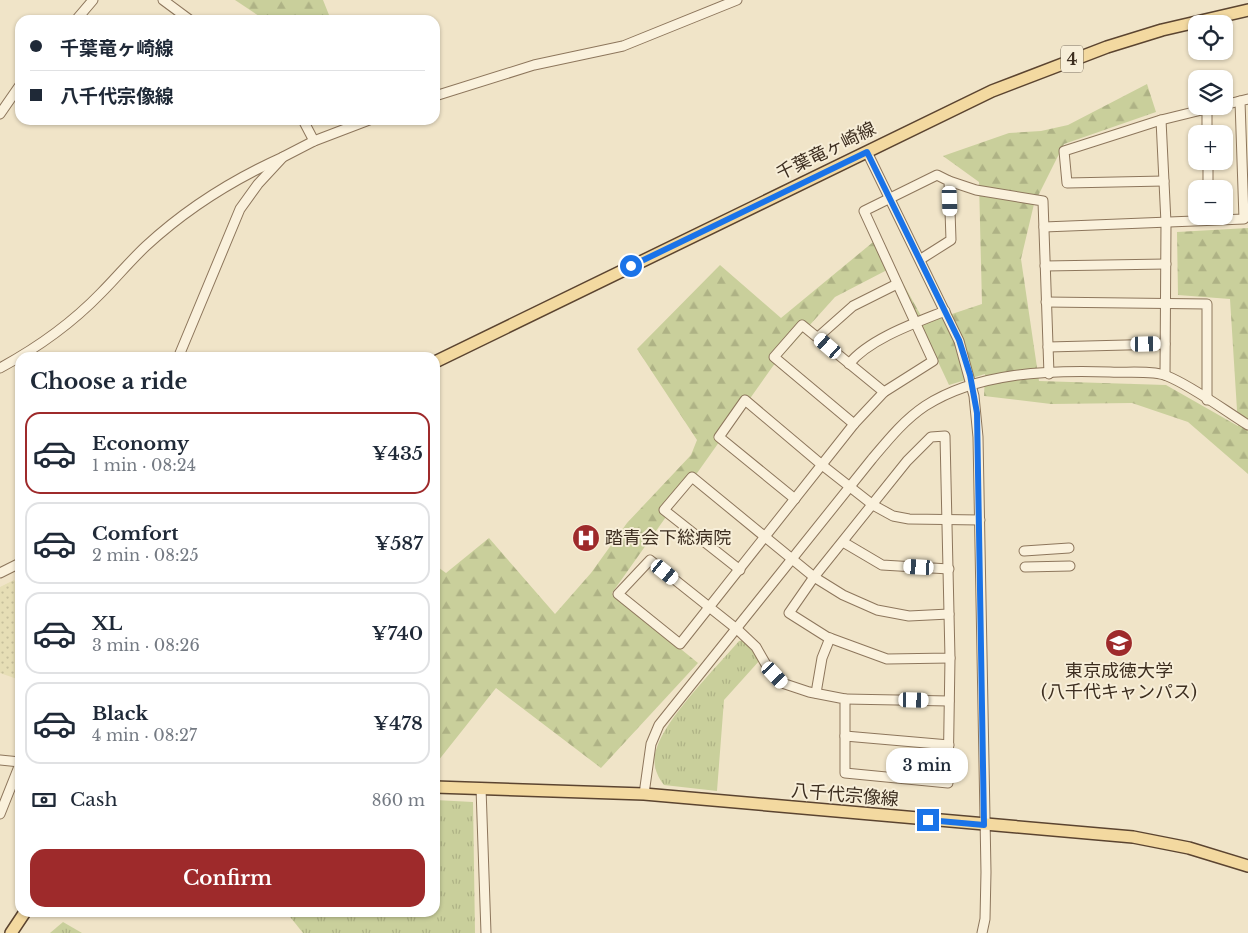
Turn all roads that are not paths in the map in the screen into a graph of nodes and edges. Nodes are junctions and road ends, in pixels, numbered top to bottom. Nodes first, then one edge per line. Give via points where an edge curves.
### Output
1 (93, 0) edge
2 (163, 0) edge
3 (737, 0) edge
4 (1248, 10) edge
5 (80, 15) edge
6 (183, 15) edge
7 (15, 93) edge
8 (440, 94) edge
9 (1244, 100) edge
10 (0, 114) edge
11 (1188, 114) edge
12 (1162, 120) junction
13 (306, 125) edge
14 (356, 125) edge
15 (314, 141) junction
16 (867, 152) junction
17 (283, 157) junction
18 (949, 181) junction
19 (1164, 181) junction
20 (1246, 197) edge
21 (892, 199) junction
22 (1233, 219) edge
23 (1188, 220) edge
24 (1166, 223) junction
25 (1044, 227) junction
26 (921, 259) junction
27 (1166, 264) junction
28 (1045, 266) junction
29 (897, 284) junction
30 (1046, 302) junction
31 (1166, 304) junction
32 (945, 311) junction
33 (916, 323) junction
34 (818, 337) junction
35 (1166, 344) junction
36 (1048, 347) junction
37 (28, 352) edge
38 (180, 352) edge
39 (15, 359) edge
40 (440, 360) edge
41 (849, 364) junction
42 (0, 368) edge
43 (1049, 374) junction
44 (1165, 375) junction
45 (971, 384) junction
46 (884, 392) junction
47 (1207, 400) junction
48 (854, 424) junction
49 (1248, 425) edge
50 (822, 465) junction
51 (851, 488) junction
52 (795, 499) junction
53 (874, 505) junction
54 (948, 519) junction
55 (980, 520) junction
56 (766, 536) junction
57 (843, 542) junction
58 (1069, 548) dead end
59 (1024, 551) dead end
60 (793, 558) junction
61 (15, 566) edge
62 (1070, 566) dead end
63 (1025, 567) dead end
64 (949, 569) junction
65 (740, 570) junction
66 (0, 573) edge
67 (814, 577) junction
68 (709, 608) junction
69 (949, 614) junction
70 (738, 630) junction
71 (830, 638) junction
72 (950, 658) junction
73 (816, 693) junction
74 (845, 699) junction
75 (949, 701) junction
76 (845, 736) junction
77 (949, 745) junction
78 (0, 760) edge
79 (15, 762) edge
80 (15, 776) edge
81 (440, 787) edge
82 (481, 788) junction
83 (644, 794) junction
84 (0, 814) edge
85 (984, 825) junction
86 (1248, 866) edge
87 (22, 917) edge
88 (12, 933) edge
89 (486, 933) edge
90 (982, 933) edge

1 - 5 street
2 - 6 street
3 - 8 street via 623,46 534,65
4 - 16 main road, 千葉竜ヶ崎線 / 4 via 1162,30 1075,58 992,91
7 - 10 street
9 - 20 street
11 - 12 street
12 - 19 street
12 - 19 street via 1064,151 1067,183
13 - 15 street
14 - 15 street
15 - 17 street
16 - 21 street
16 - 40 main road, 千葉竜ヶ崎線 / 4
17 - 37 street via 238,179 166,230 80,312
17 - 38 street via 240,209
18 - 21 street via 937,175
18 - 25 street via 976,190 1042,201
18 - 26 street via 951,240
19 - 24 street
20 - 22 street via 1244,219
21 - 26 street
21 - 29 street via 864,211
23 - 24 street
24 - 25 street
24 - 27 street
25 - 28 street
26 - 32 street
27 - 28 street
27 - 31 street
28 - 30 street
29 - 33 street
29 - 34 street via 853,306
30 - 31 street
30 - 36 street
31 - 35 street
31 - 47 street via 1207,304
32 - 33 street
32 - 45 street via 959,340
33 - 41 street via 858,353
33 - 46 street via 933,361
34 - 41 street
34 - 48 street via 802,325 774,357
35 - 36 street
35 - 44 street
36 - 43 street
39 - 42 street
41 - 46 street
43 - 44 street
43 - 45 street via 1021,375
44 - 47 street
45 - 51 street via 946,394 907,420
45 - 55 street via 978,429
46 - 48 street
47 - 49 street
48 - 50 street
50 - 51 street
50 - 52 street
50 - 52 street via 745,400 719,437
51 - 53 street
51 - 60 street
52 - 56 street
53 - 54 street via 893,516
53 - 54 street via 907,461 931,438 945,436
53 - 57 street
54 - 55 street
54 - 64 street
55 - 85 street
56 - 60 street
56 - 65 street
56 - 65 street via 692,477 664,510
57 - 64 street via 882,565
57 - 67 street
58 - 59 street
60 - 67 street
60 - 70 street
61 - 66 street
62 - 63 street
64 - 69 street
65 - 68 street
67 - 69 street via 877,610 909,616
67 - 71 street via 789,614
68 - 68 street via 650,560 618,594 680,644
68 - 70 street
69 - 72 street
70 - 73 street via 756,647 768,668 782,683
70 - 83 street via 659,725 649,753
71 - 72 street via 887,659
71 - 73 street via 822,658
72 - 75 street
73 - 74 street
74 - 75 street
74 - 76 street
75 - 77 street
76 - 77 street
76 - 77 street via 845,773 948,783
78 - 79 street
80 - 84 street
81 - 82 main road, 八千代宗像線
82 - 83 main road, 八千代宗像線
82 - 89 street
83 - 85 main road, 八千代宗像線
85 - 86 main road, 八千代宗像線 via 1132,837 1164,842
85 - 90 street via 985,919
87 - 88 main road

